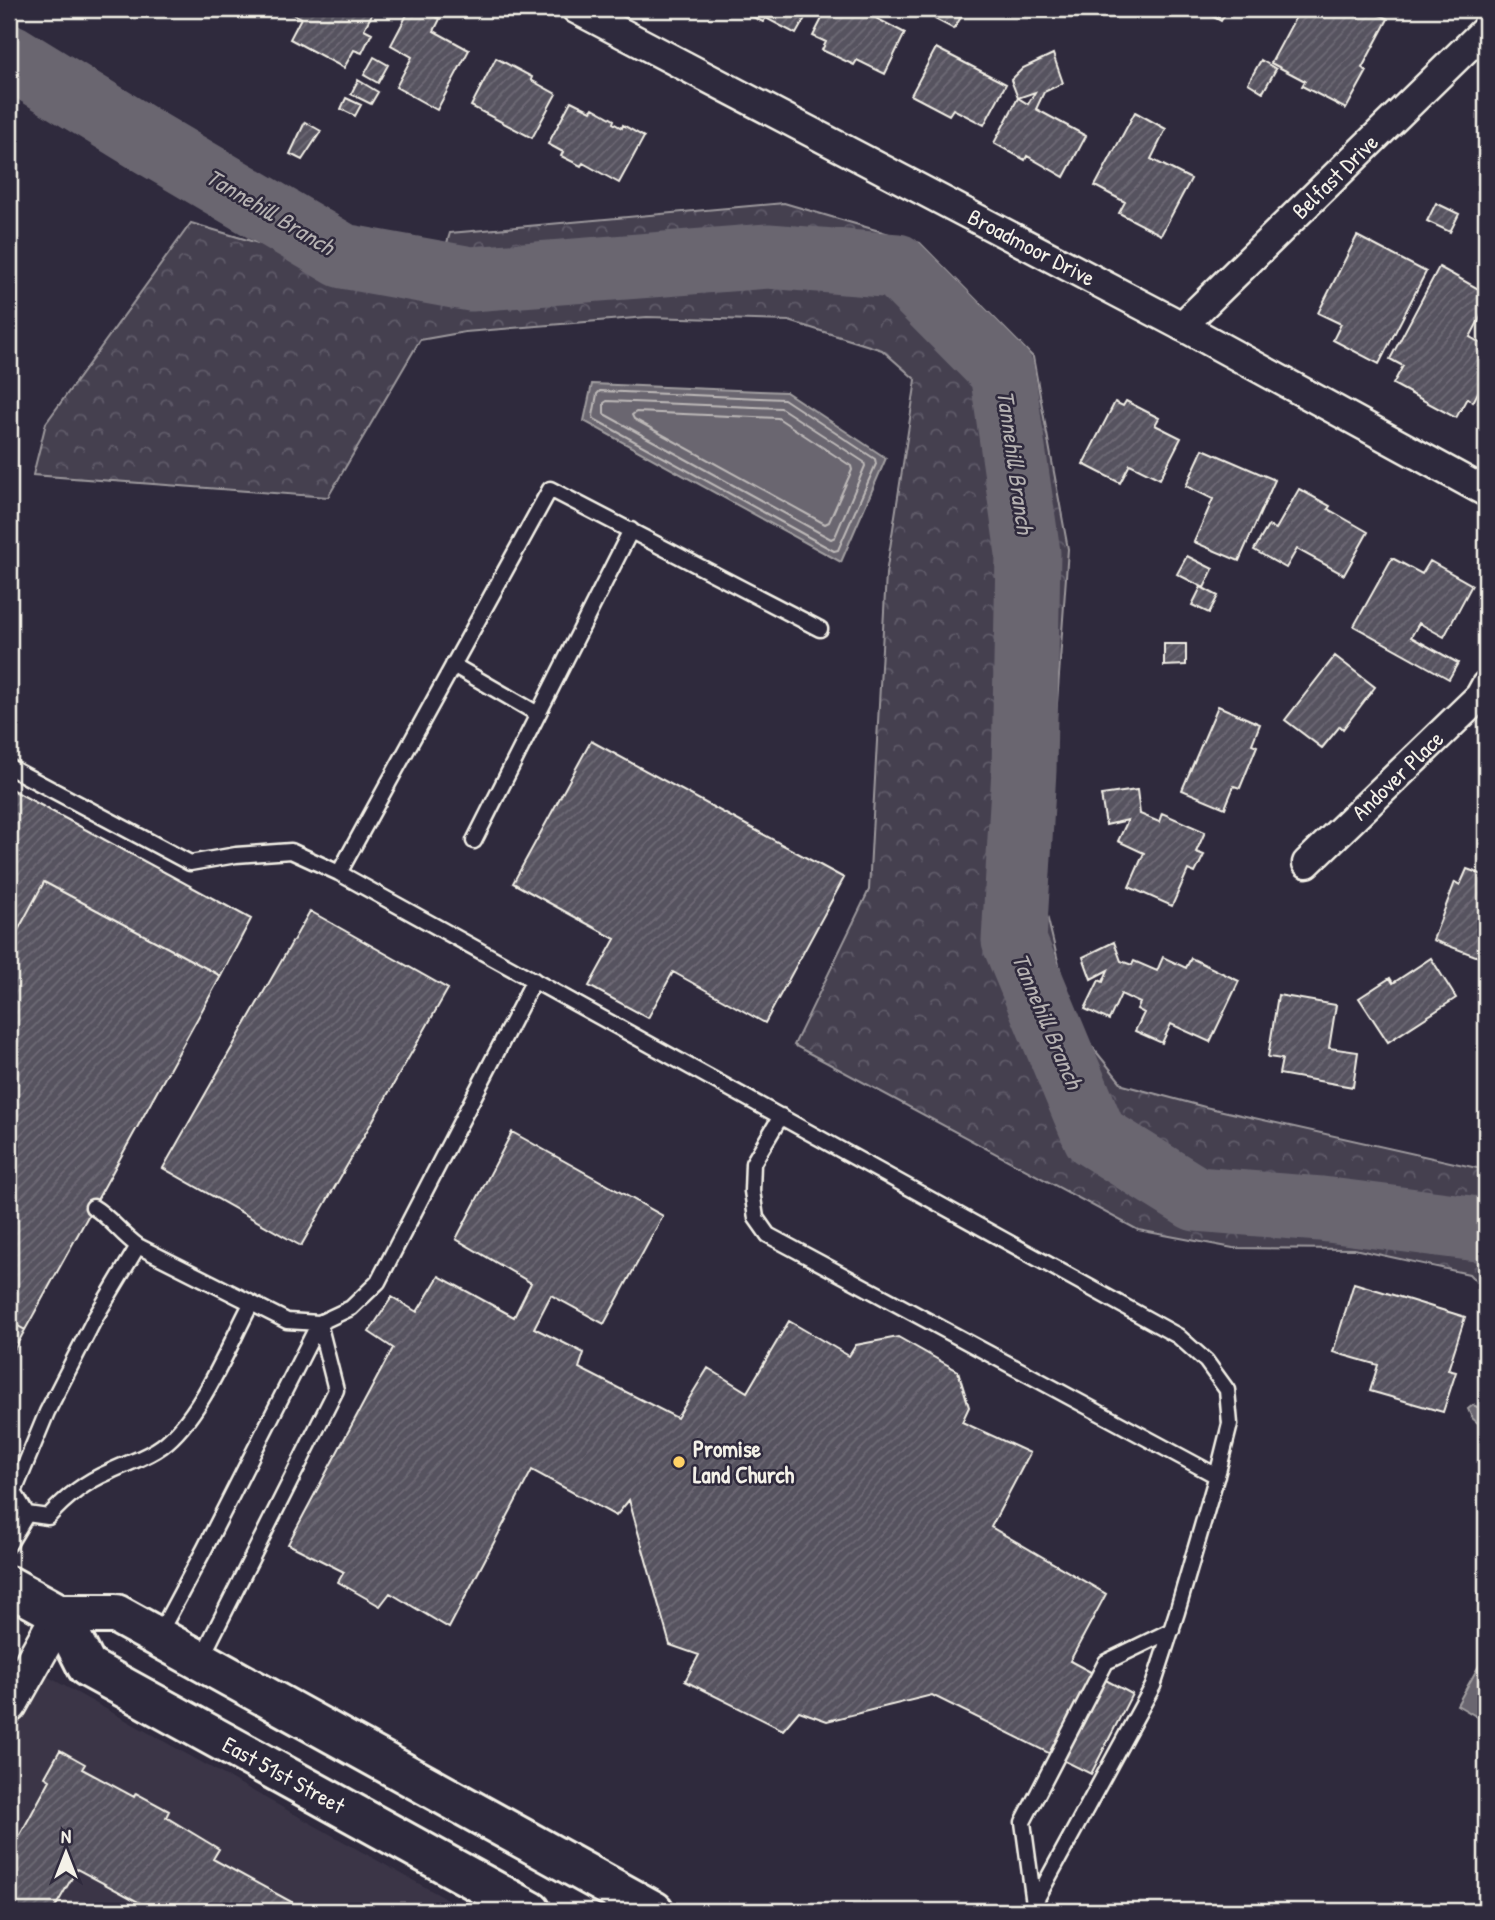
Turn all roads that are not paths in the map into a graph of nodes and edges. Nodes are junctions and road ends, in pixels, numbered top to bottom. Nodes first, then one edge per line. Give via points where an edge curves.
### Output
1 (576, 9) edge
2 (1486, 29) edge
3 (1182, 326) junction
4 (1486, 492) edge
5 (631, 530) junction
6 (820, 629) dead end
7 (453, 666) junction
8 (1486, 685) edge
9 (538, 714) junction
10 (9, 767) edge
11 (474, 842) dead end
12 (1307, 863) dead end
13 (339, 873) junction
14 (534, 979) junction
15 (781, 1116) junction
16 (93, 1207) dead end
17 (138, 1246) junction
18 (251, 1304) junction
19 (319, 1323) junction
20 (1217, 1476) junction
21 (27, 1514) junction
22 (9, 1544) edge
23 (9, 1586) edge
24 (60, 1614) junction
25 (1172, 1630) junction
26 (158, 1636) junction
27 (201, 1659) junction
28 (9, 1705) edge
29 (1040, 1908) edge
30 (531, 1911) edge
31 (654, 1911) edge

1 - 3 street, Broadmoor Drive
2 - 3 street, Belfast Drive
3 - 4 street, Broadmoor Drive
5 - 6 lane
5 - 7 lane via 550,489
5 - 9 lane
7 - 9 lane
7 - 13 lane
8 - 12 street, Andover Place via 1480,696
9 - 11 lane
10 - 13 lane via 190,863 291,850
13 - 14 lane
14 - 15 lane
14 - 19 lane via 378,1282 351,1308
15 - 20 lane via 1178,1336 1206,1361 1227,1390 1230,1424
15 - 20 lane via 753,1163 756,1218 768,1235
16 - 17 lane
17 - 18 lane
17 - 21 lane via 47,1412 14,1492
18 - 19 lane via 287,1321
18 - 21 lane via 193,1415 165,1444 90,1482 48,1517
19 - 26 lane
19 - 27 lane via 336,1390
20 - 25 lane
21 - 22 lane
23 - 24 main road
24 - 26 main road via 116,1614
24 - 28 street
24 - 30 main road, East 51st Street via 87,1667
25 - 29 lane via 1153,1686
25 - 29 lane via 1106,1662 1023,1822
26 - 27 main road
27 - 31 main road

